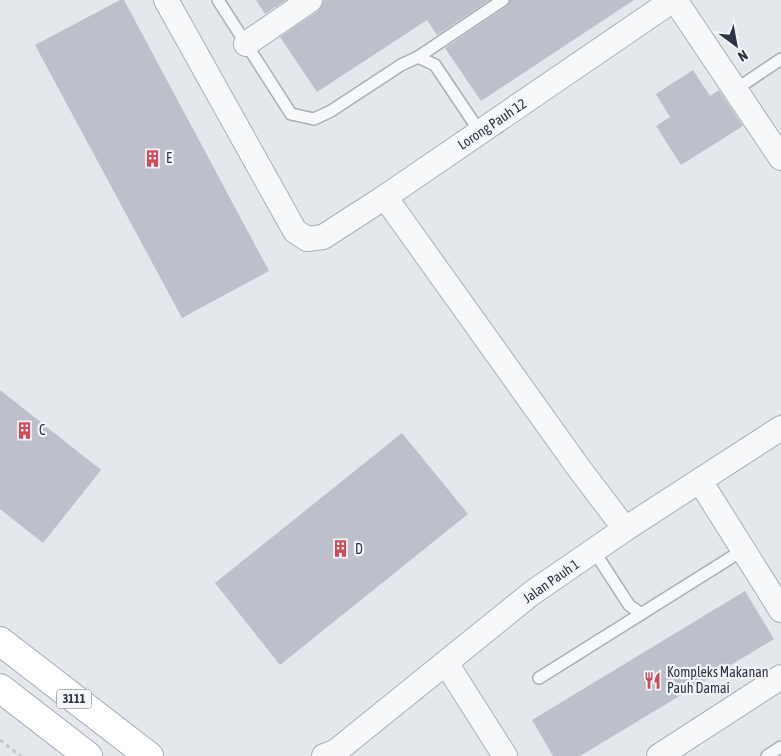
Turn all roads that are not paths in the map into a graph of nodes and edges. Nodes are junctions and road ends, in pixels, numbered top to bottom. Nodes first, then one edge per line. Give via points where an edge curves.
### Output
1 (166, 0) edge
2 (218, 0) edge
3 (310, 0) edge
4 (503, 0) edge
5 (674, 0) edge
6 (246, 44) junction
7 (418, 57) junction
8 (781, 59) edge
9 (734, 90) junction
10 (480, 132) junction
11 (781, 158) edge
12 (385, 197) junction
13 (781, 428) edge
14 (700, 481) junction
15 (626, 529) junction
16 (743, 550) junction
17 (594, 551) junction
18 (781, 610) edge
19 (641, 614) junction
20 (0, 641) edge
21 (446, 663) junction
22 (781, 677) edge
23 (539, 678) dead end
24 (0, 688) edge
25 (331, 755) edge
26 (88, 756) edge
27 (149, 756) edge
28 (505, 756) edge
29 (660, 756) edge

1 - 12 street, Lorong Pauh 12 via 295,231 307,239 323,237
2 - 6 lane
3 - 6 street
4 - 7 lane
5 - 9 street
5 - 10 street, Lorong Pauh 12
6 - 7 lane via 291,114 314,119
7 - 10 lane via 435,65
8 - 9 lane
9 - 11 street
10 - 12 street, Lorong Pauh 12
12 - 15 street
13 - 14 street, Jalan Pauh 1
14 - 15 street, Jalan Pauh 1
14 - 16 street
15 - 17 street, Jalan Pauh 1
16 - 18 street
16 - 19 lane
17 - 19 lane via 629,605
17 - 21 street, Jalan Pauh 1 via 532,593
19 - 23 lane
20 - 27 main road, 3111
21 - 25 street, Jalan Pauh 1
21 - 28 street
22 - 29 street
24 - 26 main road, 3111

